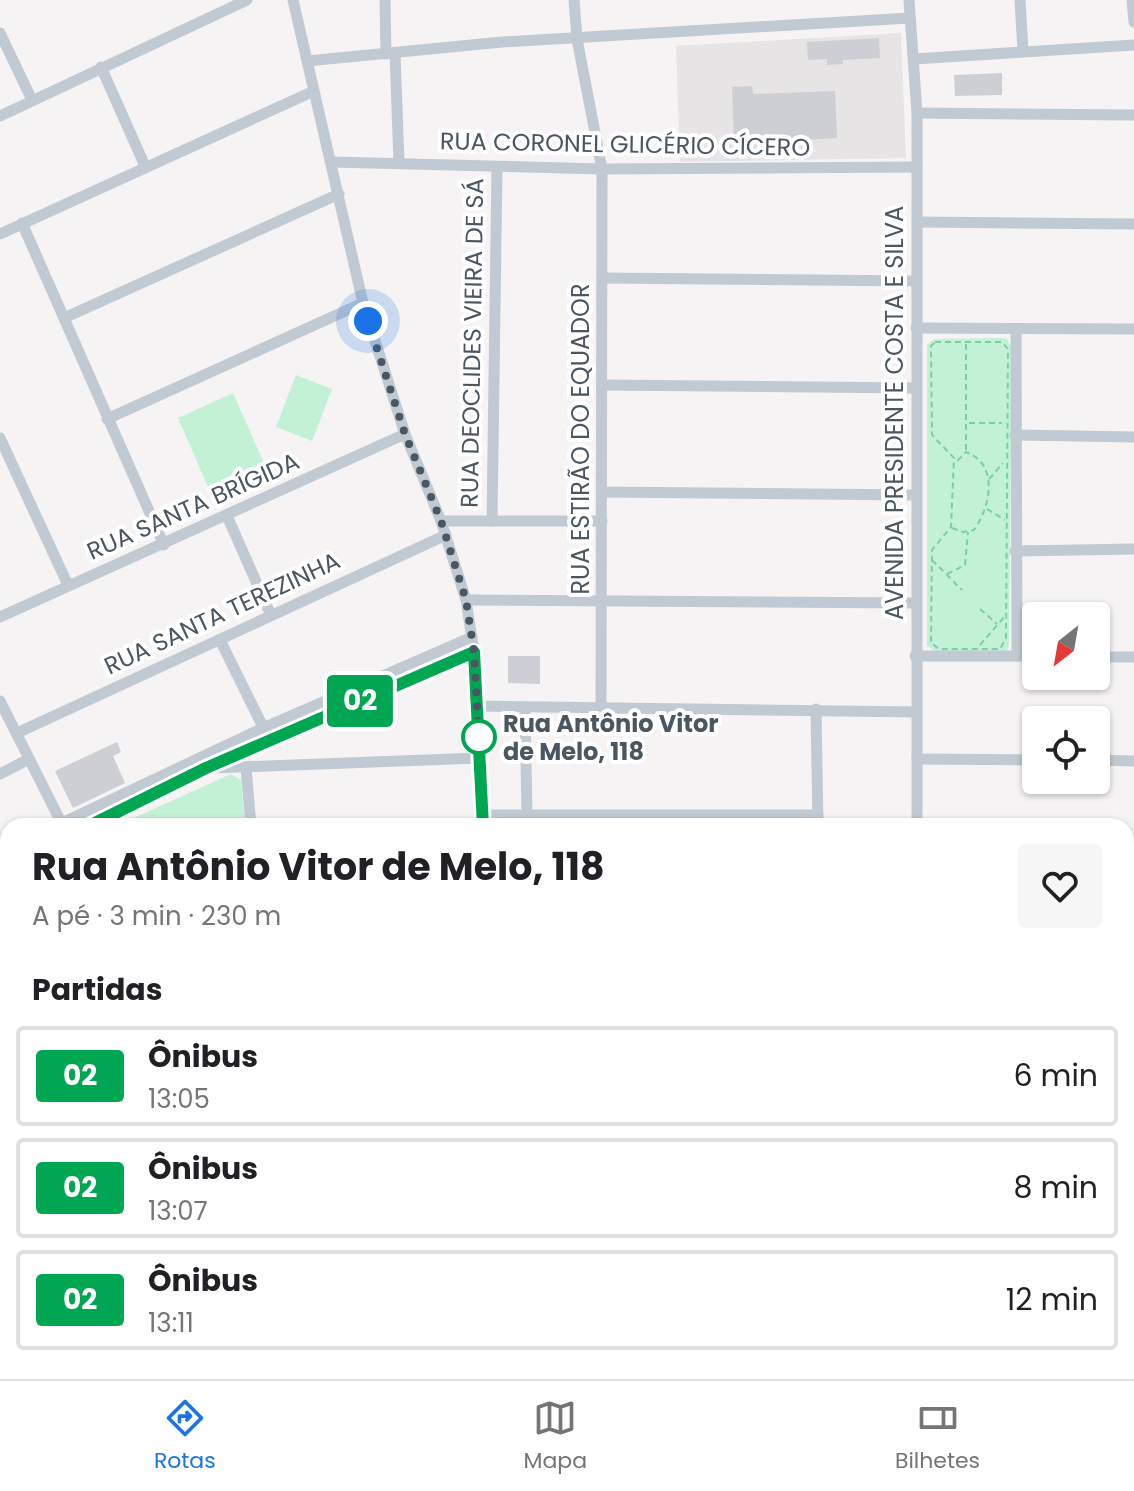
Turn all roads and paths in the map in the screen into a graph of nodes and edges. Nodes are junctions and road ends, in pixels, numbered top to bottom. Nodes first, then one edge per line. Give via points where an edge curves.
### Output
1 (247, 0) edge
2 (293, 0) edge
3 (385, 0) edge
4 (574, 0) edge
5 (909, 0) edge
6 (1020, 0) edge
7 (1132, 0) edge
8 (910, 18) junction
9 (1134, 22) edge
10 (0, 33) edge
11 (577, 39) junction
12 (1134, 45) edge
13 (1023, 51) junction
14 (390, 54) junction
15 (914, 59) junction
16 (307, 61) junction
17 (101, 67) junction
18 (314, 91) junction
19 (32, 100) junction
20 (917, 113) junction
21 (1134, 115) edge
22 (0, 116) edge
23 (332, 162) junction
24 (399, 163) junction
25 (145, 166) junction
26 (497, 167) junction
27 (917, 167) junction
28 (602, 169) junction
29 (339, 194) junction
30 (918, 222) junction
31 (22, 223) junction
32 (1134, 224) edge
33 (0, 234) edge
34 (603, 278) junction
35 (916, 281) junction
36 (363, 303) junction
37 (64, 318) junction
38 (916, 328) junction
39 (1134, 329) edge
40 (1016, 330) junction
41 (966, 342) junction
42 (602, 385) junction
43 (915, 388) junction
44 (107, 419) junction
45 (966, 423) junction
46 (1007, 423) junction
47 (405, 434) junction
48 (1015, 435) junction
49 (1134, 437) edge
50 (0, 438) edge
51 (966, 452) junction
52 (1007, 458) junction
53 (954, 464) junction
54 (988, 480) junction
55 (602, 492) junction
56 (915, 495) junction
57 (987, 509) junction
58 (227, 516) junction
59 (1006, 520) junction
60 (441, 521) junction
61 (492, 521) junction
62 (602, 521) junction
63 (951, 527) junction
64 (968, 532) junction
65 (446, 535) junction
66 (164, 545) junction
67 (1134, 549) edge
68 (1015, 551) junction
69 (932, 560) junction
70 (947, 574) junction
71 (68, 585) junction
72 (962, 590) dead end
73 (601, 598) junction
74 (466, 600) junction
75 (914, 603) junction
76 (980, 609) dead end
77 (270, 613) junction
78 (1006, 616) junction
79 (0, 617) edge
80 (998, 625) junction
81 (472, 637) junction
82 (220, 640) junction
83 (977, 649) junction
84 (474, 652) junction
85 (915, 656) junction
86 (1017, 656) junction
87 (1022, 656) edge
88 (1110, 657) edge
89 (1134, 657) edge
90 (0, 701) edge
91 (478, 706) junction
92 (525, 708) junction
93 (601, 708) junction
94 (816, 709) junction
95 (916, 712) junction
96 (263, 728) junction
97 (17, 733) junction
98 (269, 740) junction
99 (479, 758) junction
100 (29, 759) junction
101 (917, 759) junction
102 (1022, 760) edge
103 (1110, 760) edge
104 (1134, 761) edge
105 (206, 768) junction
106 (246, 768) junction
107 (0, 774) edge
108 (527, 816) junction
109 (58, 818) edge
110 (77, 818) edge
111 (106, 818) edge
112 (250, 818) edge
113 (482, 818) edge
114 (509, 818) edge
115 (549, 818) edge
116 (818, 818) edge
117 (917, 818) edge

1 - 17 street
2 - 16 street
3 - 14 street
4 - 11 street, RUA ESTIRÃO DO EQUADOR
5 - 8 street, AVENIDA PRESIDENTE COSTA E SILVA
6 - 13 street
7 - 9 street
8 - 11 street
8 - 15 street, AVENIDA PRESIDENTE COSTA E SILVA
10 - 19 street
11 - 14 street
11 - 28 street, RUA ESTIRÃO DO EQUADOR
12 - 13 street
13 - 15 street
14 - 16 street
14 - 24 street
15 - 20 street, AVENIDA PRESIDENTE COSTA E SILVA
16 - 18 street
17 - 19 street
17 - 25 street
18 - 23 street
18 - 25 street
19 - 22 street
20 - 21 street
20 - 27 street, AVENIDA PRESIDENTE COSTA E SILVA
23 - 24 street, RUA CORONEL GLICÉRIO CÍCERO
23 - 29 street
24 - 26 street, RUA CORONEL GLICÉRIO CÍCERO
25 - 31 street
26 - 28 street, RUA CORONEL GLICÉRIO CÍCERO
26 - 61 street, RUA DEOCLIDES VIEIRA DE SÁ
27 - 28 street, RUA CORONEL GLICÉRIO CÍCERO
27 - 30 street, AVENIDA PRESIDENTE COSTA E SILVA
28 - 34 street, RUA ESTIRÃO DO EQUADOR
29 - 36 street
29 - 37 street
30 - 32 street
30 - 35 street, AVENIDA PRESIDENTE COSTA E SILVA
31 - 33 street
31 - 37 street
34 - 35 street
34 - 42 street, RUA ESTIRÃO DO EQUADOR
35 - 38 street, AVENIDA PRESIDENTE COSTA E SILVA
36 - 44 street
36 - 47 street
37 - 44 street
38 - 40 street
38 - 43 street, AVENIDA PRESIDENTE COSTA E SILVA
39 - 40 street
40 - 48 street
41 - 45 path
41 - 46 path via 1007,345
41 - 53 path via 931,346 932,435
42 - 43 street
42 - 55 street, RUA ESTIRÃO DO EQUADOR
43 - 56 street, AVENIDA PRESIDENTE COSTA E SILVA
44 - 66 street
45 - 46 path
45 - 51 path
46 - 52 path
47 - 58 street, RUA SANTA BRÍGIDA
47 - 60 street
48 - 49 street
48 - 68 street
50 - 71 street
51 - 53 path
51 - 54 path via 981,463
52 - 54 path
52 - 59 path
53 - 63 path
54 - 57 path
55 - 56 street
55 - 62 street, RUA ESTIRÃO DO EQUADOR
56 - 75 street, AVENIDA PRESIDENTE COSTA E SILVA
57 - 59 path
57 - 64 path
58 - 66 street, RUA SANTA BRÍGIDA
58 - 77 street
59 - 78 path
60 - 61 street
60 - 65 street
61 - 62 street
62 - 73 street, RUA ESTIRÃO DO EQUADOR
63 - 64 path
63 - 69 path via 936,543
64 - 70 path via 965,565
65 - 74 street
65 - 77 street, RUA SANTA TEREZINHA
66 - 71 street, RUA SANTA BRÍGIDA
67 - 68 street
68 - 86 street
69 - 70 path
69 - 83 path via 931,643 939,649
70 - 72 path
71 - 79 street, RUA SANTA BRÍGIDA
73 - 74 street
73 - 75 street
73 - 93 street, RUA ESTIRÃO DO EQUADOR
74 - 81 street
75 - 85 street, AVENIDA PRESIDENTE COSTA E SILVA
76 - 80 path
77 - 82 street, RUA SANTA TEREZINHA
78 - 80 path
78 - 83 path via 1003,648
80 - 83 path
81 - 84 street
81 - 96 street
82 - 96 street
82 - 97 street, RUA SANTA TEREZINHA
84 - 91 street
84 - 98 street
85 - 86 street
85 - 95 street, AVENIDA PRESIDENTE COSTA E SILVA
86 - 87 street
88 - 89 street
90 - 97 street
91 - 92 street
91 - 99 street
92 - 93 street
92 - 108 street
93 - 94 street
94 - 95 street
94 - 116 street
95 - 101 street, AVENIDA PRESIDENTE COSTA E SILVA
96 - 98 street
96 - 110 street
97 - 100 street
98 - 105 street
99 - 106 street
99 - 113 street
100 - 107 street
100 - 109 street
101 - 102 street
101 - 117 street, AVENIDA PRESIDENTE COSTA E SILVA
103 - 104 street
105 - 106 street
105 - 111 street
106 - 112 street
108 - 114 street
108 - 115 street

